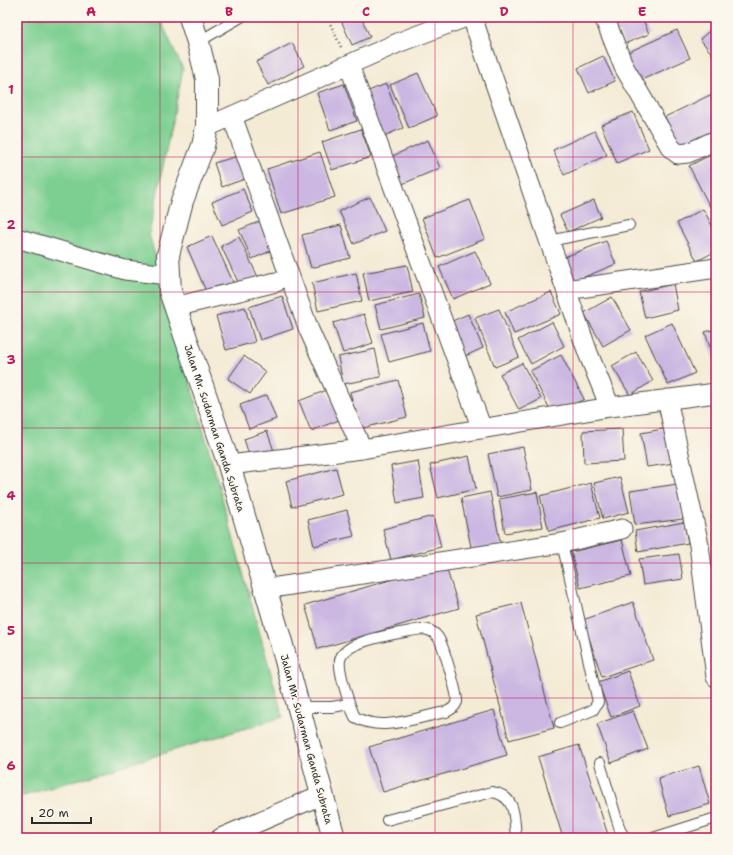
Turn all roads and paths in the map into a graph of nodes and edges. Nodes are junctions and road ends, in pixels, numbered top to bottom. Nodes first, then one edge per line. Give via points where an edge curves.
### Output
1 (190, 17) edge
2 (241, 17) edge
3 (327, 17) edge
4 (466, 17) edge
5 (472, 17) edge
6 (604, 17) edge
7 (198, 42) junction
8 (349, 65) junction
9 (232, 116) junction
10 (207, 128) junction
11 (716, 140) edge
12 (629, 225) dead end
13 (17, 238) edge
14 (549, 241) junction
15 (716, 268) edge
16 (168, 275) junction
17 (276, 282) dead end
18 (566, 290) junction
19 (175, 307) junction
20 (716, 393) edge
21 (667, 399) junction
22 (610, 407) junction
23 (482, 429) junction
24 (362, 449) junction
25 (229, 465) junction
26 (622, 529) dead end
27 (562, 543) junction
28 (265, 589) junction
29 (716, 677) edge
30 (349, 704) junction
31 (298, 707) junction
32 (560, 723) dead end
33 (600, 762) dead end
34 (321, 795) junction
35 (716, 818) edge
36 (387, 820) dead end
37 (221, 838) edge
38 (334, 838) edge
39 (515, 838) edge
40 (625, 838) edge
41 (654, 838) edge

1 - 7 street, Jalan Mr. Sudarman Ganda Subrata
2 - 7 lane
3 - 8 path
4 - 8 street
5 - 14 street
6 - 11 street via 624,67 671,148 678,154 688,153
7 - 10 street, Jalan Mr. Sudarman Ganda Subrata via 207,79
8 - 9 street
8 - 23 street
9 - 10 street
9 - 24 street via 309,330
10 - 16 street, Jalan Mr. Sudarman Ganda Subrata via 175,225 168,255
12 - 14 lane
13 - 16 street via 125,270
14 - 18 street
15 - 18 street
16 - 19 street, Jalan Mr. Sudarman Ganda Subrata
17 - 19 street
18 - 22 street
19 - 25 street, Jalan Mr. Sudarman Ganda Subrata
20 - 21 street
21 - 22 street
21 - 29 street via 699,545
22 - 23 street
23 - 24 street
24 - 25 street
25 - 28 street, Jalan Mr. Sudarman Ganda Subrata
26 - 27 street
27 - 28 street
27 - 32 lane via 598,702 593,710
28 - 31 street, Jalan Mr. Sudarman Ganda Subrata
30 - 30 lane via 340,661 351,647 357,643 421,629 428,629 439,638 457,698 450,710 396,723 371,724 355,717
30 - 31 lane
31 - 34 street, Jalan Mr. Sudarman Ganda Subrata
33 - 40 lane via 620,830
34 - 37 street
34 - 38 street, Jalan Mr. Sudarman Ganda Subrata
35 - 41 lane
36 - 39 lane via 492,792 505,795 510,802

